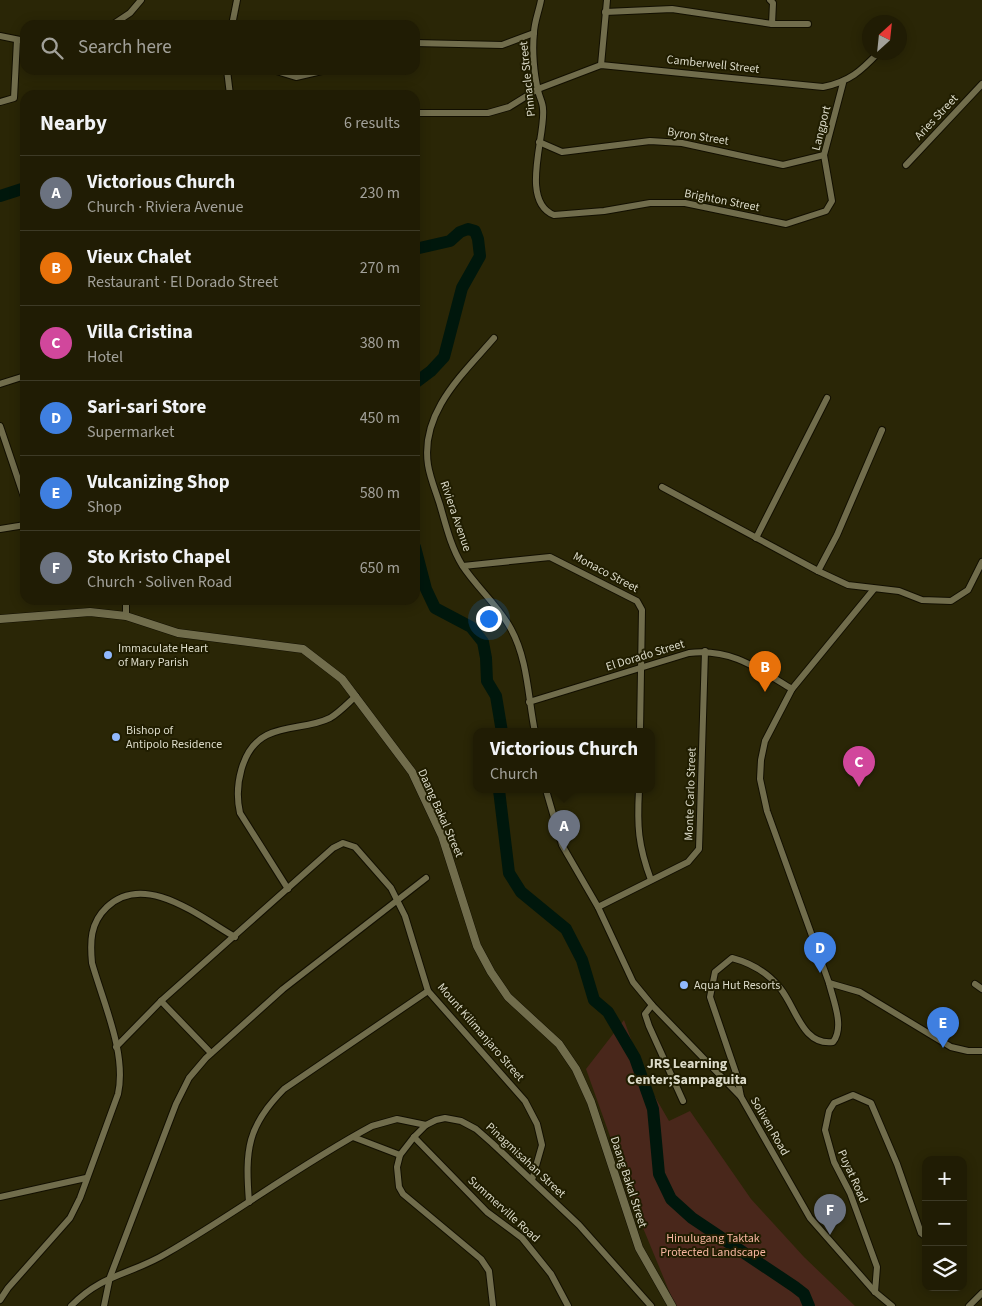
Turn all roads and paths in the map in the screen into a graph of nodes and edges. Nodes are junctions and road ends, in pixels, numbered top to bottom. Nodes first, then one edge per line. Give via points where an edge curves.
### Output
1 (141, 0) edge
2 (237, 0) edge
3 (541, 0) edge
4 (607, 0) edge
5 (770, 0) edge
6 (605, 12) junction
7 (120, 20) edge
8 (233, 20) edge
9 (772, 24) junction
10 (808, 24) dead end
11 (534, 33) junction
12 (0, 36) edge
13 (17, 40) junction
14 (20, 40) edge
15 (420, 43) edge
16 (872, 60) edge
17 (600, 65) junction
18 (228, 75) edge
19 (289, 75) edge
20 (305, 75) edge
21 (843, 83) junction
22 (982, 84) edge
23 (229, 90) edge
24 (538, 90) junction
25 (0, 102) edge
26 (420, 113) edge
27 (539, 142) junction
28 (824, 155) junction
29 (906, 164) dead end
30 (830, 207) joint
31 (547, 212) joint
32 (494, 338) dead end
33 (20, 378) edge
34 (0, 384) edge
35 (827, 398) dead end
36 (0, 426) edge
37 (882, 430) dead end
38 (20, 485) edge
39 (662, 487) dead end
40 (20, 526) edge
41 (0, 529) edge
42 (756, 538) junction
43 (982, 562) edge
44 (463, 566) junction
45 (818, 571) junction
46 (874, 589) junction
47 (126, 605) edge
48 (126, 616) junction
49 (0, 619) edge
50 (705, 651) junction
51 (641, 668) junction
52 (792, 689) junction
53 (356, 696) junction
54 (529, 702) junction
55 (534, 728) edge
56 (640, 728) edge
57 (547, 793) edge
58 (639, 793) edge
59 (426, 878) dead end
60 (651, 880) junction
61 (288, 889) junction
62 (399, 900) junction
63 (598, 907) junction
64 (234, 936) junction
65 (829, 983) junction
66 (975, 984) dead end
67 (982, 989) edge
68 (428, 991) junction
69 (161, 1001) junction
70 (652, 1005) junction
71 (116, 1048) junction
72 (982, 1051) edge
73 (211, 1053) junction
74 (741, 1097) junction
75 (683, 1101) dead end
76 (426, 1125) junction
77 (353, 1137) junction
78 (414, 1137) junction
79 (400, 1155) junction
80 (86, 1178) junction
81 (532, 1180) junction
82 (0, 1197) edge
83 (249, 1202) junction
84 (922, 1234) edge
85 (110, 1277) junction
86 (875, 1292) junction
87 (982, 1293) edge
88 (0, 1300) edge
89 (71, 1306) edge
90 (104, 1306) edge
91 (493, 1306) edge
92 (568, 1306) edge
93 (651, 1306) edge
94 (672, 1306) edge
95 (892, 1306) edge
96 (969, 1306) edge

1 - 7 street
2 - 8 street
3 - 11 street, Pinnacle Street
4 - 6 street
5 - 9 street via 773,3
6 - 9 street via 672,9
6 - 17 street
9 - 10 street
11 - 15 street via 502,45
11 - 24 street, Pinnacle Street
12 - 13 street
13 - 14 street
13 - 25 street via 14,98
16 - 21 street, Camberwell Street
17 - 21 street, Camberwell Street via 823,87
17 - 24 street, Camberwell Street
18 - 23 street
19 - 20 street
21 - 28 street, Langport
22 - 29 street, Aries Street
24 - 26 street, Camberwell Street via 509,107 488,112
24 - 27 street, Pinnacle Street via 544,107
27 - 28 street, Byron Street via 562,152 650,141 682,143 783,165
27 - 31 street, Pinnacle Street via 535,169 541,205
28 - 30 street, Langport via 832,201
30 - 31 street, Brighton Street via 786,224 685,203 650,203 561,216
32 - 44 street, Riviera Avenue via 450,388 431,426 427,464 452,546
33 - 34 street
35 - 42 street
36 - 38 street
37 - 45 street
39 - 42 street
40 - 41 street
42 - 45 street
43 - 46 street via 968,590 951,601 922,600 900,591
44 - 51 street, Monaco Street via 550,557 638,601 642,610
44 - 54 street, Riviera Avenue via 510,627 525,670
45 - 46 street via 848,584
46 - 52 street
47 - 48 street
48 - 49 street, Daang Bakal Street via 90,612
48 - 53 street, Daang Bakal Street via 178,633 303,649 342,679
50 - 51 street, El Dorado Street
50 - 52 street, El Dorado Street via 728,654
50 - 60 street, Monte Carlo Street via 699,849 688,862
51 - 54 street, El Dorado Street
51 - 56 street, Monaco Street
52 - 65 street via 765,741 760,779 767,812
53 - 61 street via 331,718 267,735 257,742 242,767 236,799 240,813
53 - 94 street, Daang Bakal Street via 412,772 442,836 477,946 491,972 508,997 559,1044 576,1070 591,1102 639,1248
54 - 55 street, Riviera Avenue
57 - 63 street via 562,845
58 - 60 street via 637,829 641,854
59 - 62 street
60 - 63 street, Monte Carlo Street
61 - 62 street, Mount Kilimanjaro Street via 332,848 343,843 359,850
61 - 64 street
62 - 68 street, Mount Kilimanjaro Street
62 - 73 street via 283,989
63 - 70 street, Soliven Road via 633,982
64 - 69 street
64 - 71 street via 174,902 146,894 123,897 100,913 91,935 92,963
65 - 72 street via 860,992 950,1047
65 - 74 street via 838,1031 833,1042 823,1043 804,1028 781,988 750,963 732,958 715,972 710,997
66 - 67 street
68 - 81 street, Mount Kilimanjaro Street via 514,1086 533,1114 542,1146
68 - 83 street via 284,1089 268,1105 257,1120 250,1139
69 - 71 street
69 - 73 street
70 - 74 street, Soliven Road
70 - 75 street via 645,1014 648,1026
71 - 80 street via 120,1060 120,1083
73 - 85 street via 189,1078 176,1104
74 - 86 street, Soliven Road via 810,1218
76 - 77 street via 406,1119 388,1120
76 - 78 street
76 - 81 street, Pinagmisahan Street via 445,1118 461,1121 476,1129
77 - 79 street
77 - 83 street
78 - 79 street
78 - 92 street, Summerville Road via 487,1212 522,1238 551,1274
79 - 91 street via 396,1167 403,1194 481,1258 489,1271
80 - 82 street
80 - 88 street via 70,1218
81 - 93 street, Pinagmisahan Street via 579,1225
83 - 85 street via 166,1254
84 - 86 street, Puyat Road via 898,1164 872,1103 853,1094 834,1104 829,1110 825,1130 828,1146 853,1200 877,1267
85 - 89 street via 85,1292
85 - 90 street
86 - 95 street, Soliven Road
87 - 96 street

